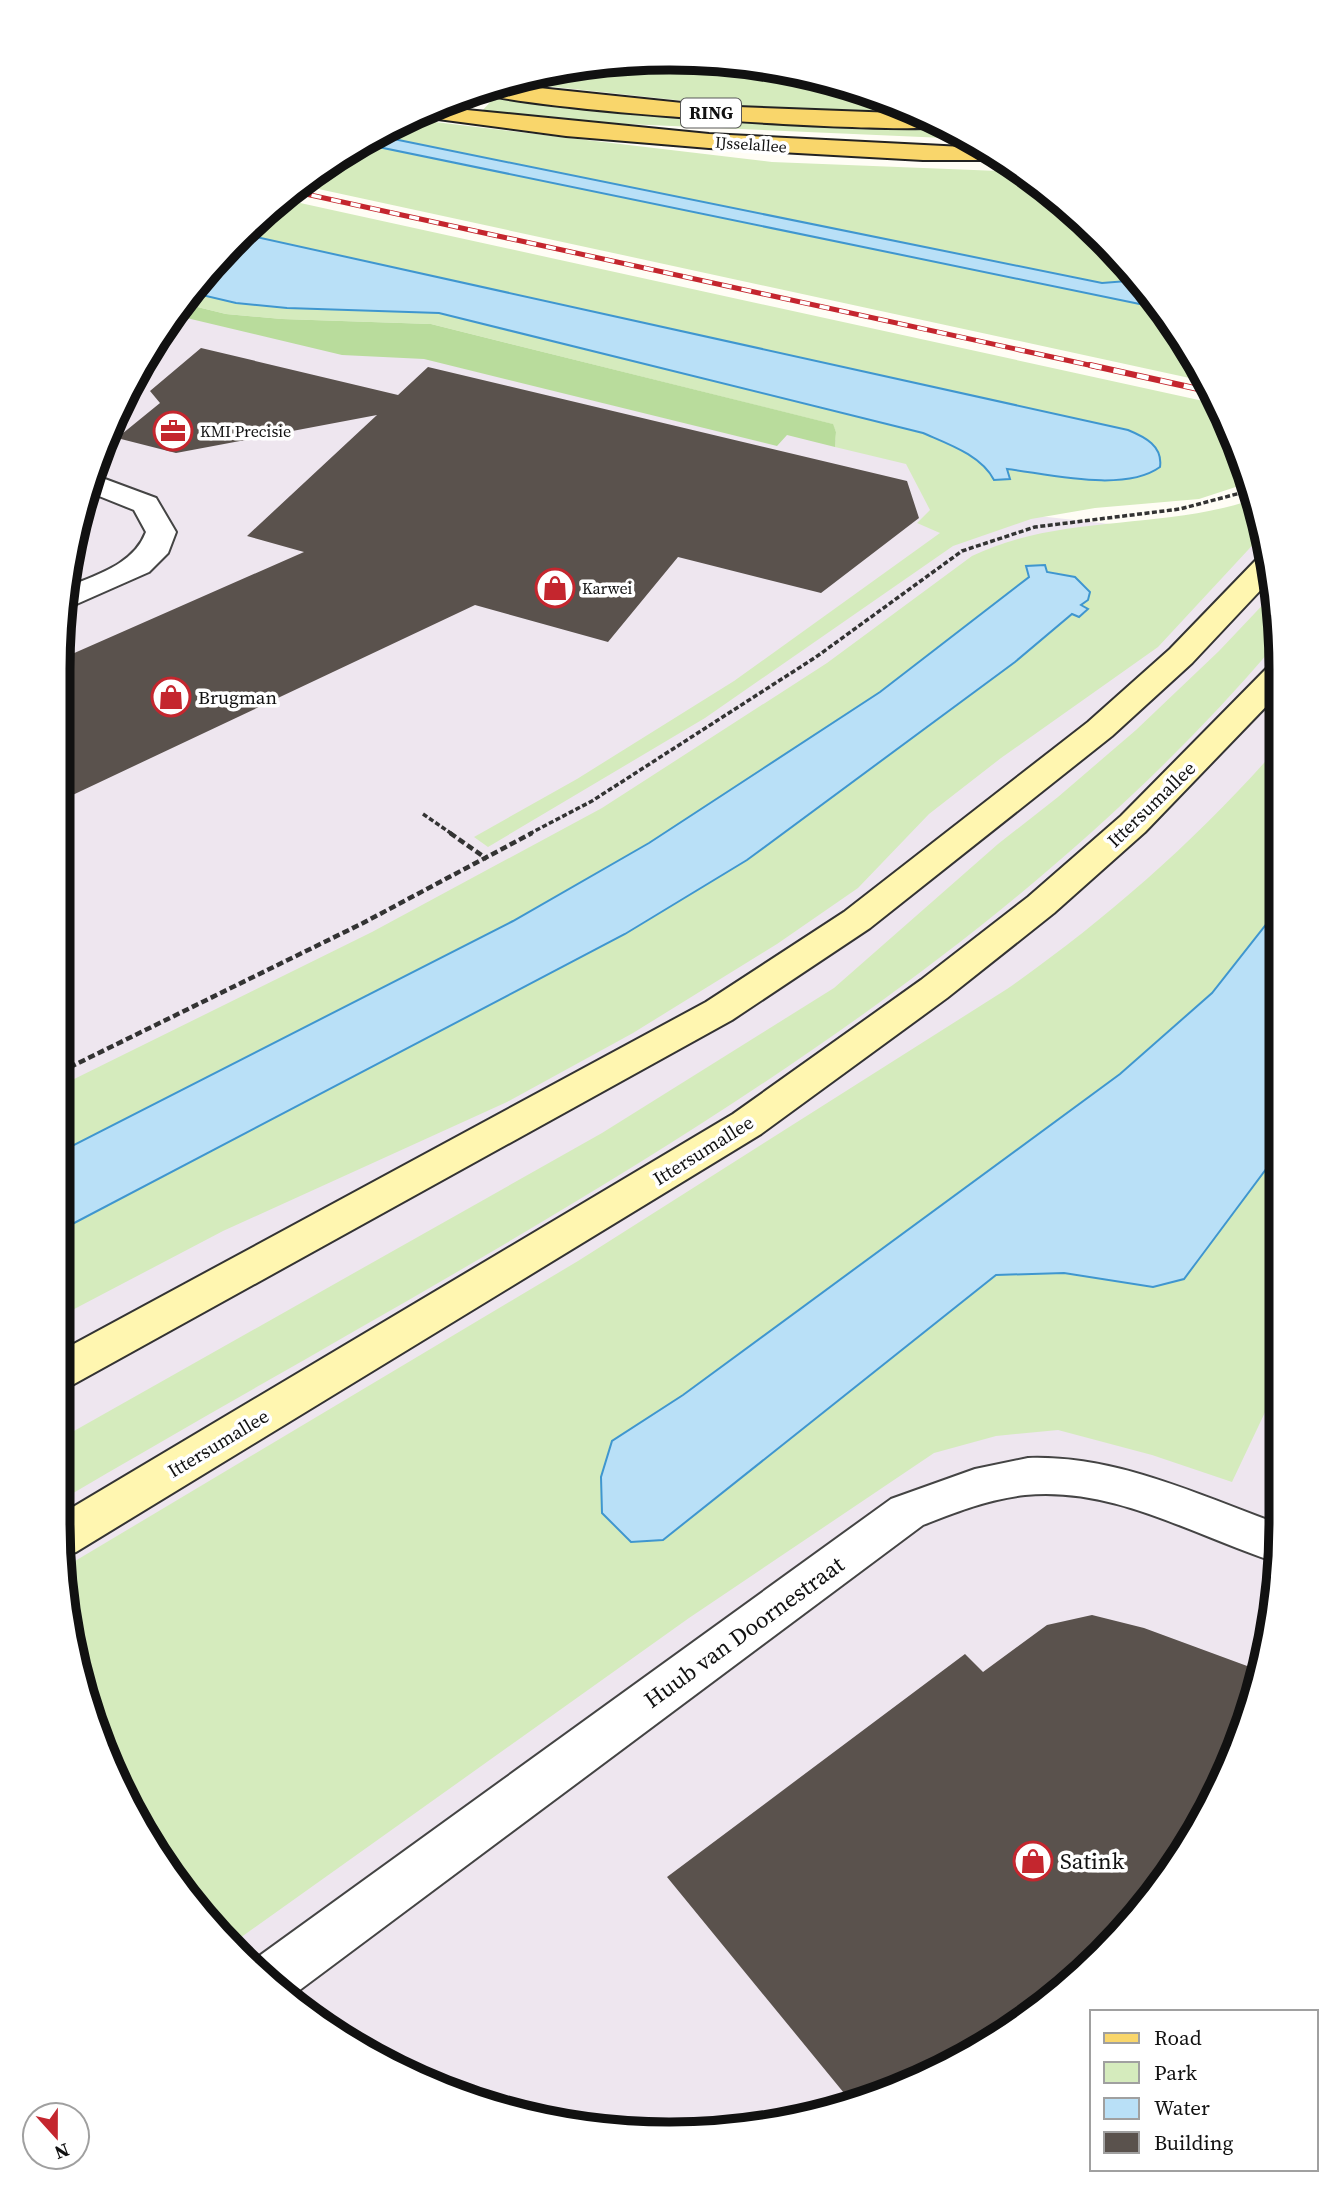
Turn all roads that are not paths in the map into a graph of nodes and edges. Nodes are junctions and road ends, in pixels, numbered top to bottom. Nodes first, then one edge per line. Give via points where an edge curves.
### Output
1 (510, 91) edge
2 (442, 115) edge
3 (908, 120) edge
4 (976, 154) edge
5 (99, 486) edge
6 (1261, 573) edge
7 (75, 596) edge
8 (1269, 684) edge
9 (70, 1366) edge
10 (70, 1532) edge
11 (1269, 1540) edge
12 (277, 1975) edge

1 - 3 main road, IJsselallee / RING via 752,116
2 - 4 main road, IJsselallee / RING via 683,140
5 - 7 street via 146,504 162,531 153,553 138,566
6 - 9 main road via 1181,656 1100,729 858,920 719,1011
8 - 10 main road, Ittersumallee via 1133,824 1041,905 747,1124
11 - 12 street, Huub van Doornestraat via 1083,1478 1043,1475 1001,1482 952,1494 907,1513

